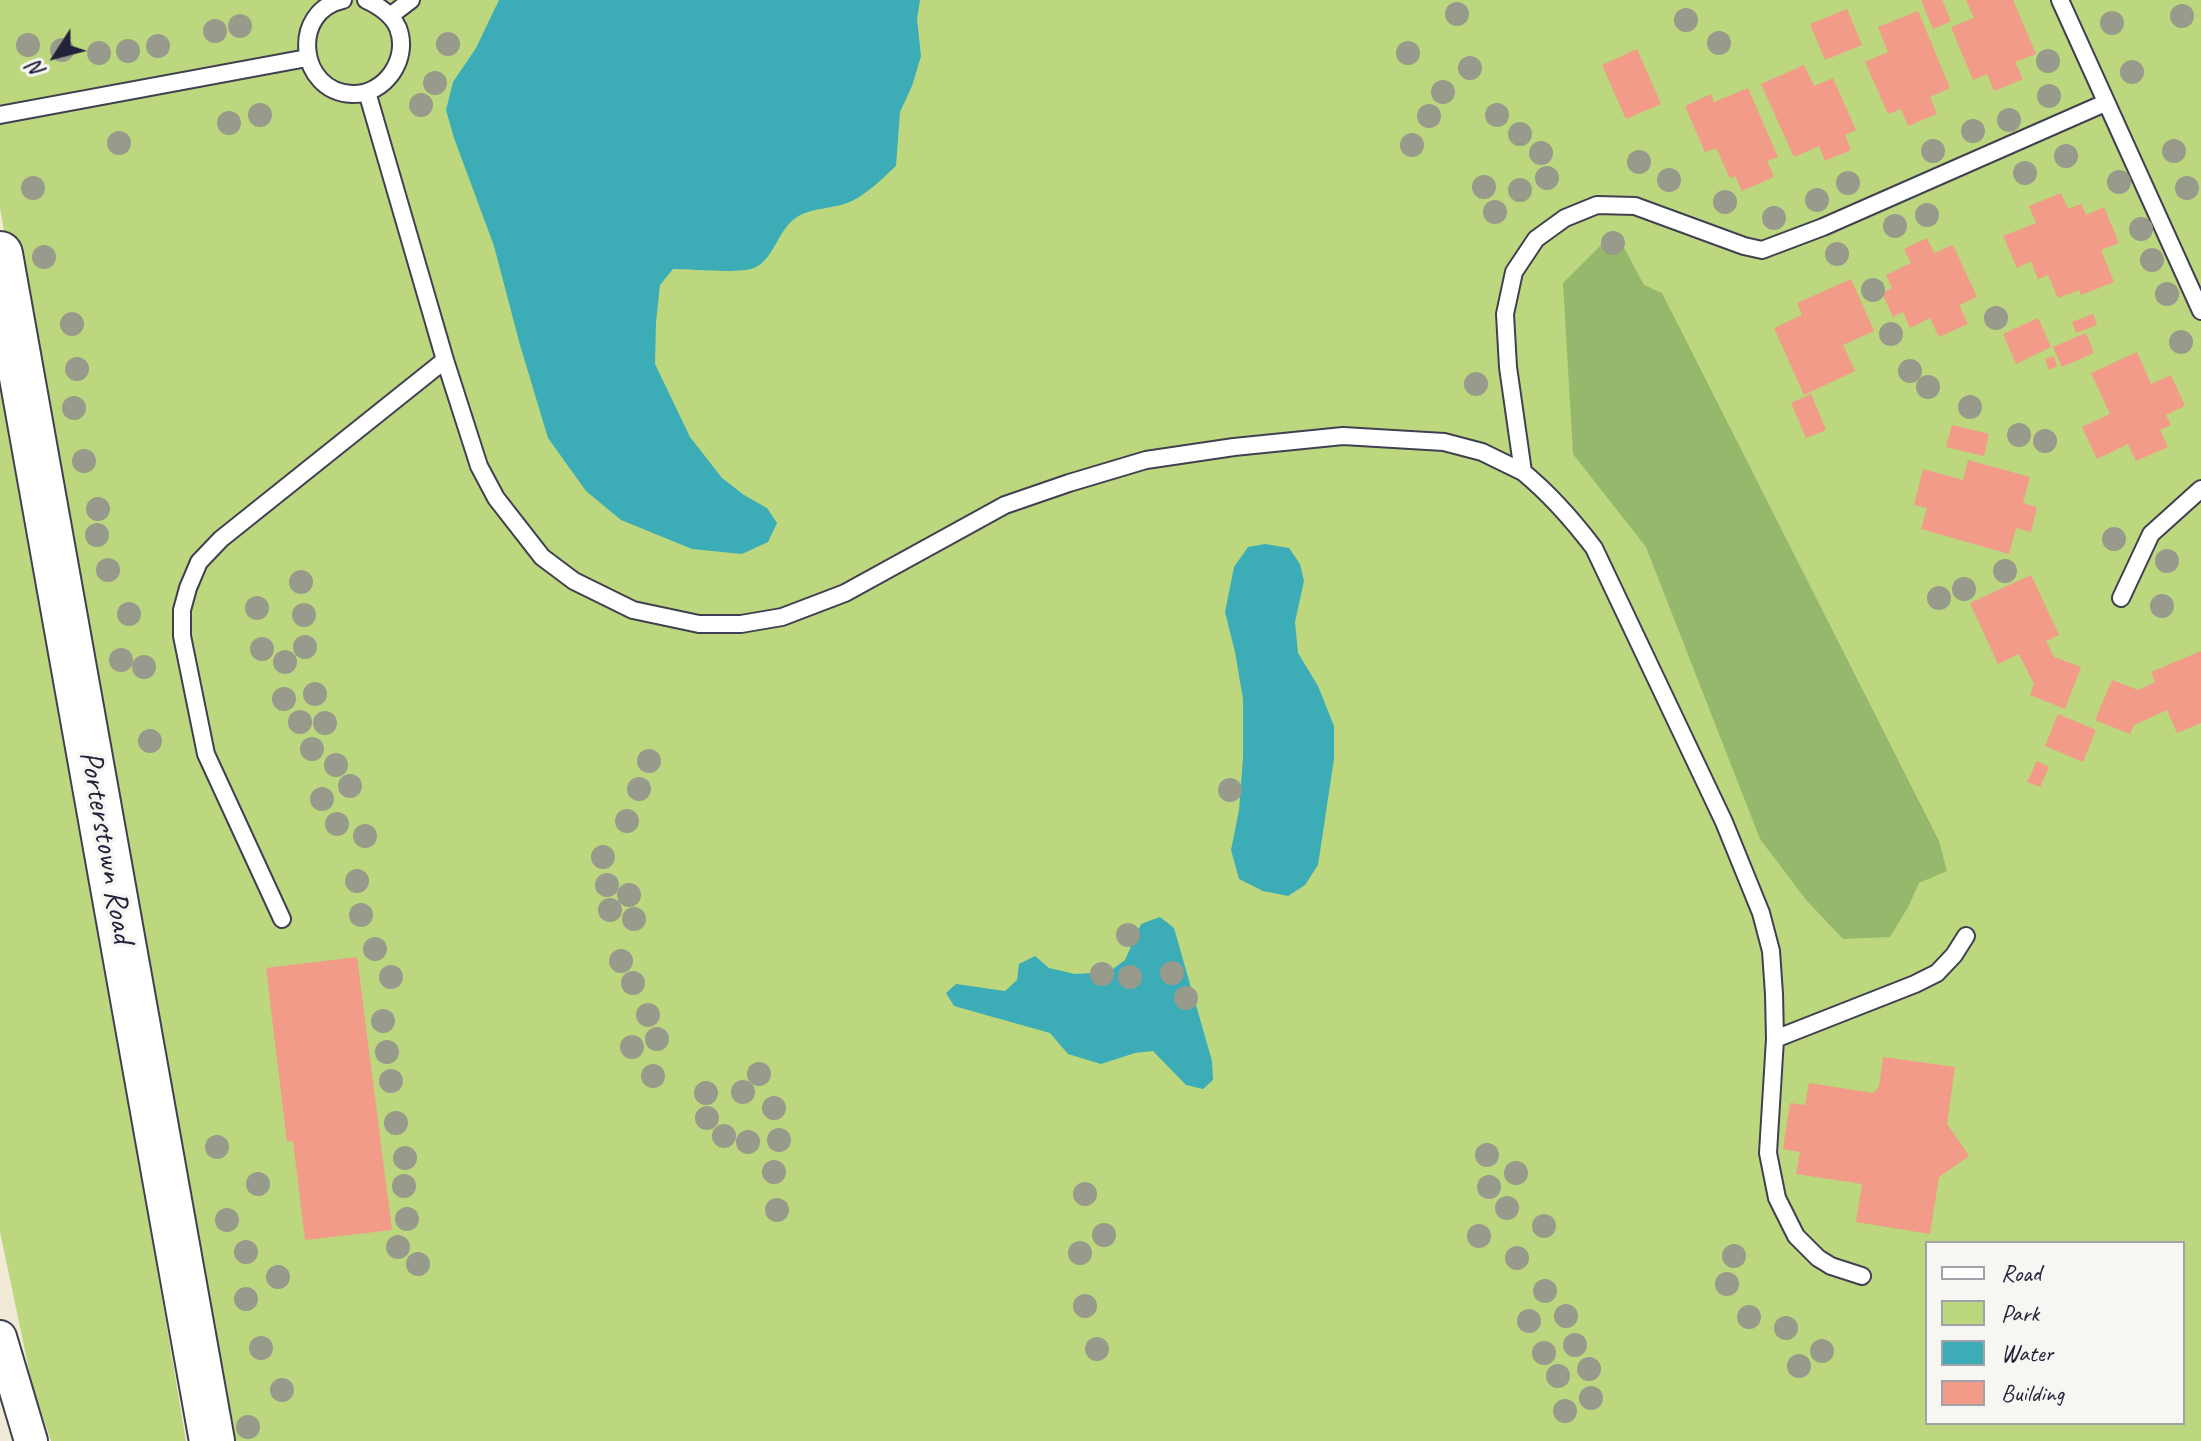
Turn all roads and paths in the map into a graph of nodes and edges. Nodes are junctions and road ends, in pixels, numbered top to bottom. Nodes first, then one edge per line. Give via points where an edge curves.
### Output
1 (339, 0) edge
2 (366, 0) edge
3 (411, 0) edge
4 (2060, 0) edge
5 (390, 16) junction
6 (307, 58) junction
7 (367, 92) junction
8 (2105, 103) junction
9 (0, 115) edge
10 (0, 254) edge
11 (2201, 311) edge
12 (445, 360) junction
13 (1523, 472) junction
14 (2201, 489) edge
15 (2121, 598) dead end
16 (282, 919) dead end
17 (1966, 936) dead end
18 (1775, 1039) junction
19 (1862, 1276) dead end
20 (0, 1337) edge
21 (31, 1441) edge
22 (212, 1441) edge

1 - 6 lane via 308,30
2 - 5 lane
3 - 5 lane
4 - 8 lane
5 - 7 lane via 398,29 399,60 392,74
6 - 7 lane via 323,84 352,94
6 - 9 lane
7 - 12 lane
8 - 11 lane
8 - 13 lane via 1762,250 1635,206 1597,205 1565,218 1536,239 1514,272 1505,314
10 - 22 street, Porterstown Road
12 - 13 lane via 479,466 496,498 542,557 574,581 633,610 699,624 741,624 814,606 1005,505 1146,460 1343,436 1444,442 1482,452
12 - 16 lane via 221,539 199,562 188,588 182,636 206,754
13 - 18 lane via 1567,512 1594,548 1724,822 1771,951
14 - 15 lane via 2151,534
17 - 18 lane via 1937,973
18 - 19 lane via 1768,1153 1777,1198 1796,1236 1818,1258
20 - 21 street

